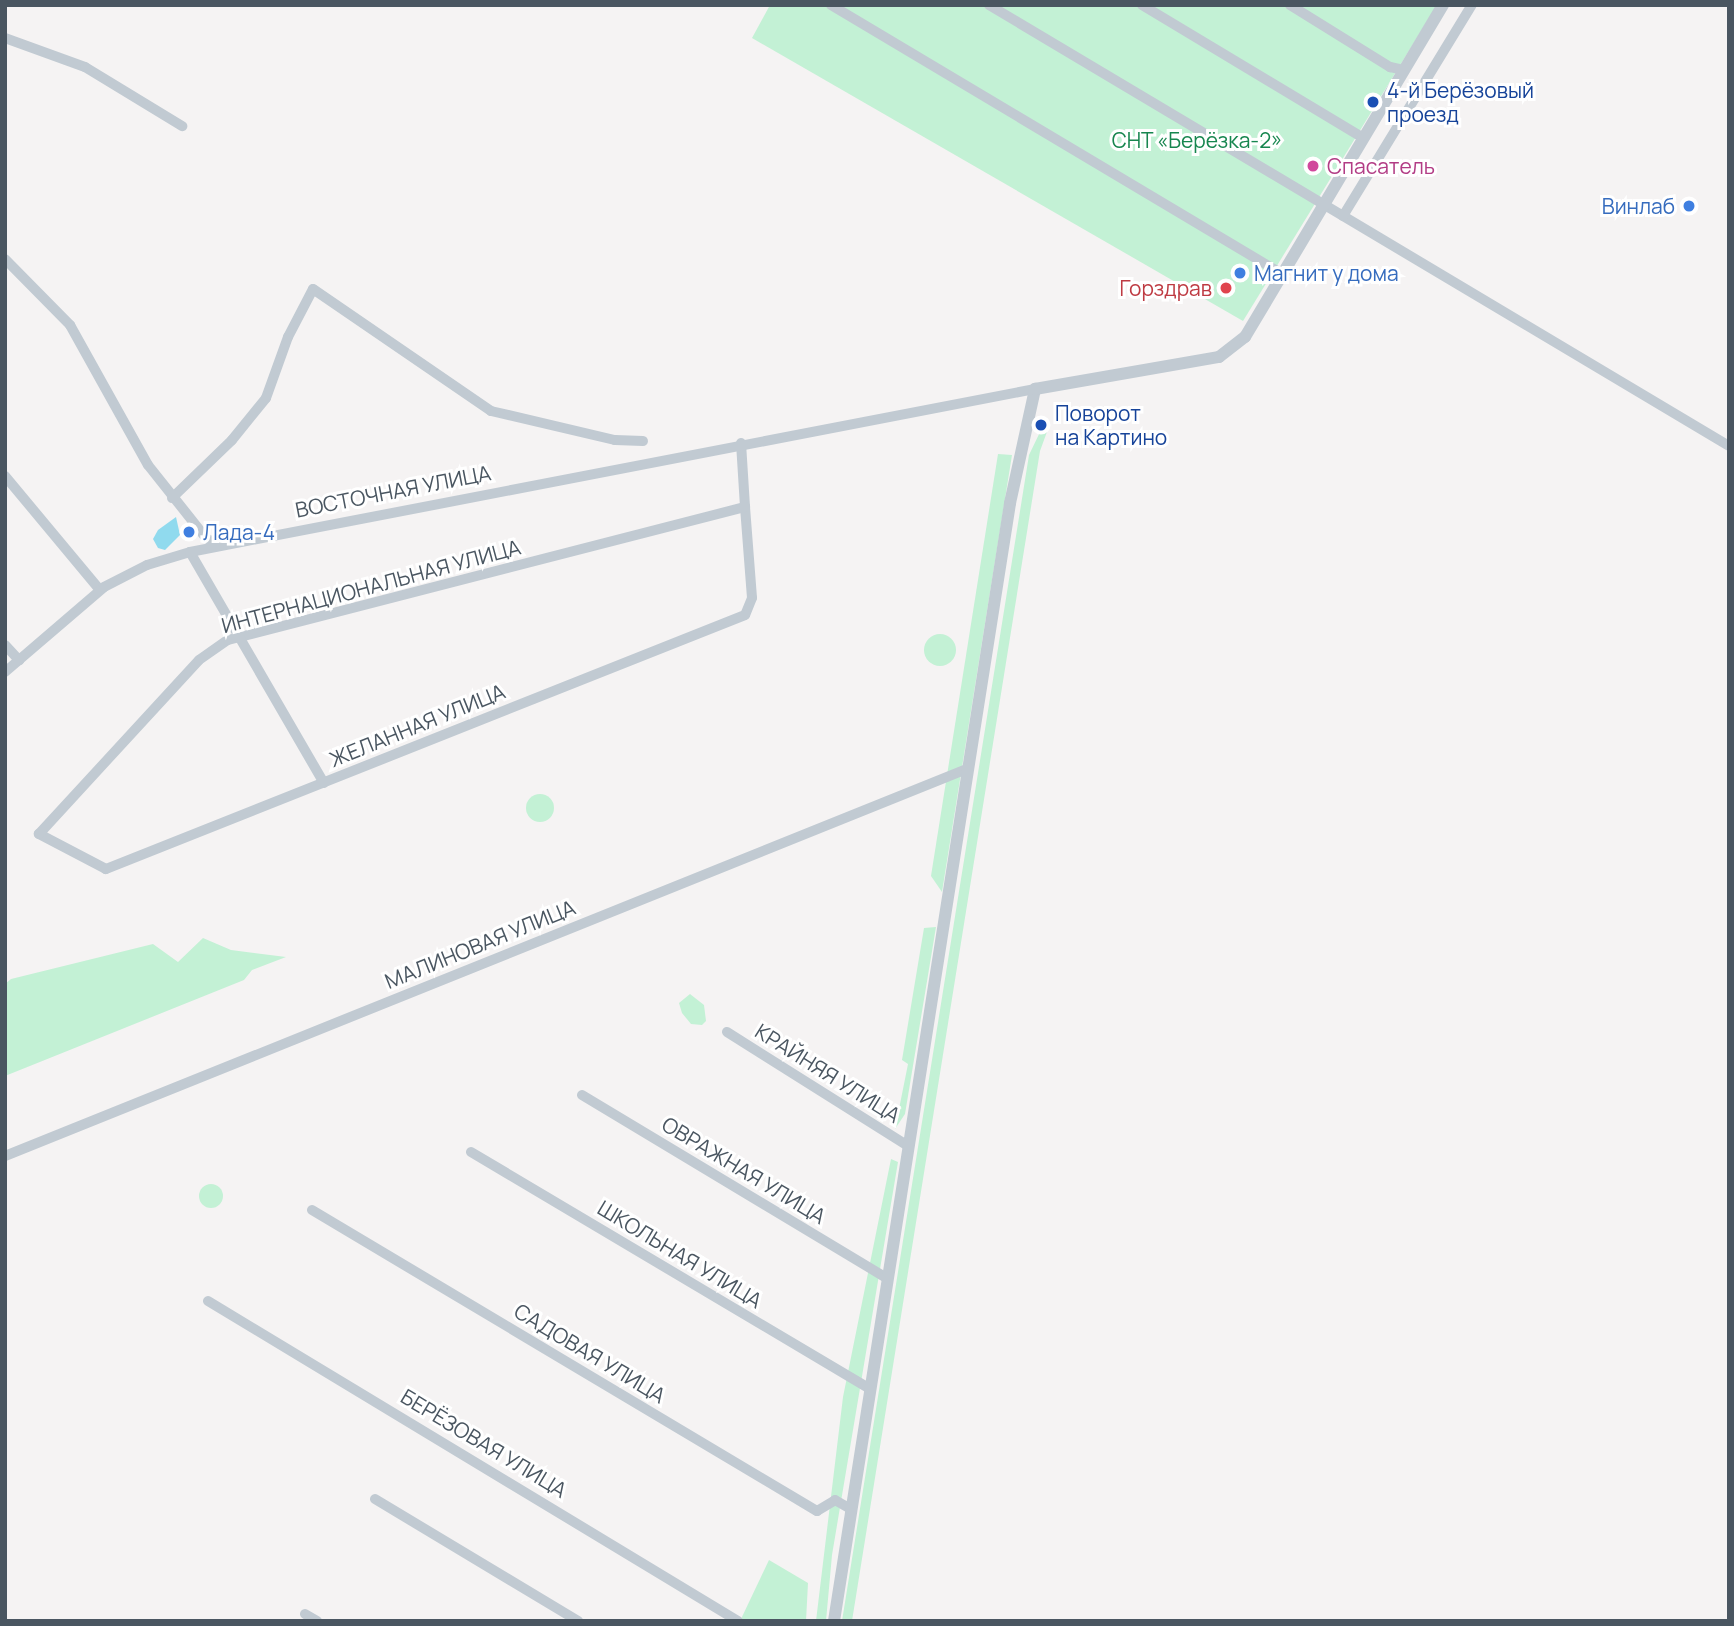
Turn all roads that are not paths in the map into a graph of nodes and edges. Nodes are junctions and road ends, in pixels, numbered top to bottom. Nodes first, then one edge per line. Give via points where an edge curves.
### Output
1 (831, 5) edge
2 (989, 5) edge
3 (1142, 5) edge
4 (1290, 5) edge
5 (1443, 5) edge
6 (1472, 5) edge
7 (5, 38) edge
8 (1404, 69) junction
9 (182, 126) dead end
10 (1363, 138) junction
11 (1324, 205) junction
12 (1343, 216) junction
13 (5, 259) edge
14 (1282, 274) junction
15 (1035, 389) junction
16 (643, 441) dead end
17 (741, 443) junction
18 (1729, 446) edge
19 (5, 476) edge
20 (172, 498) junction
21 (745, 507) junction
22 (218, 545) junction
23 (190, 552) junction
24 (100, 590) junction
25 (239, 638) junction
26 (5, 645) edge
27 (19, 660) junction
28 (5, 671) edge
29 (969, 768) junction
30 (324, 783) junction
31 (102, 870) joint
32 (727, 1032) dead end
33 (582, 1095) dead end
34 (908, 1146) junction
35 (471, 1152) dead end
36 (5, 1156) edge
37 (312, 1210) dead end
38 (887, 1278) junction
39 (208, 1301) dead end
40 (869, 1388) junction
41 (375, 1499) dead end
42 (849, 1508) junction
43 (305, 1614) dead end
44 (317, 1621) edge
45 (578, 1621) edge
46 (738, 1621) edge
47 (834, 1621) edge

1 - 14 street
2 - 11 street
3 - 10 street
4 - 8 street via 1390,67
5 - 8 street
6 - 12 street
7 - 9 street via 85,67
8 - 10 street
10 - 11 street
11 - 12 street
11 - 14 street
12 - 18 street
13 - 20 street via 70,325
14 - 15 street via 1245,337 1219,357
15 - 17 street, ВОСТОЧНАЯ УЛИЦА
15 - 29 street via 1010,503
16 - 20 street via 615,440 491,411 313,289 288,337 266,398 232,440
17 - 21 street
17 - 22 street, ВОСТОЧНАЯ УЛИЦА
19 - 24 street
20 - 22 street via 206,538
21 - 25 street, ИНТЕРНАЦИОНАЛЬНАЯ УЛИЦА
21 - 30 street, ЖЕЛАННАЯ УЛИЦА via 752,598 745,615
22 - 23 street, ВОСТОЧНАЯ УЛИЦА
23 - 24 street, ВОСТОЧНАЯ УЛИЦА via 147,565
23 - 25 street
24 - 27 street, ВОСТОЧНАЯ УЛИЦА
25 - 30 street
25 - 31 street, ИНТЕРНАЦИОНАЛЬНАЯ УЛИЦА via 199,660 39,834
26 - 27 street
27 - 28 street, ВОСТОЧНАЯ УЛИЦА
29 - 34 street
29 - 36 street, МАЛИНОВАЯ УЛИЦА
30 - 31 street, ЖЕЛАННАЯ УЛИЦА
32 - 34 street, КРАЙНЯЯ УЛИЦА
33 - 38 street, ОВРАЖНАЯ УЛИЦА
34 - 38 street
35 - 40 street, ШКОЛЬНАЯ УЛИЦА
37 - 42 street, САДОВАЯ УЛИЦА via 817,1511 835,1500
38 - 40 street
39 - 46 street, БЕРЁЗОВАЯ УЛИЦА
40 - 42 street
41 - 45 street
42 - 47 street
43 - 44 street

